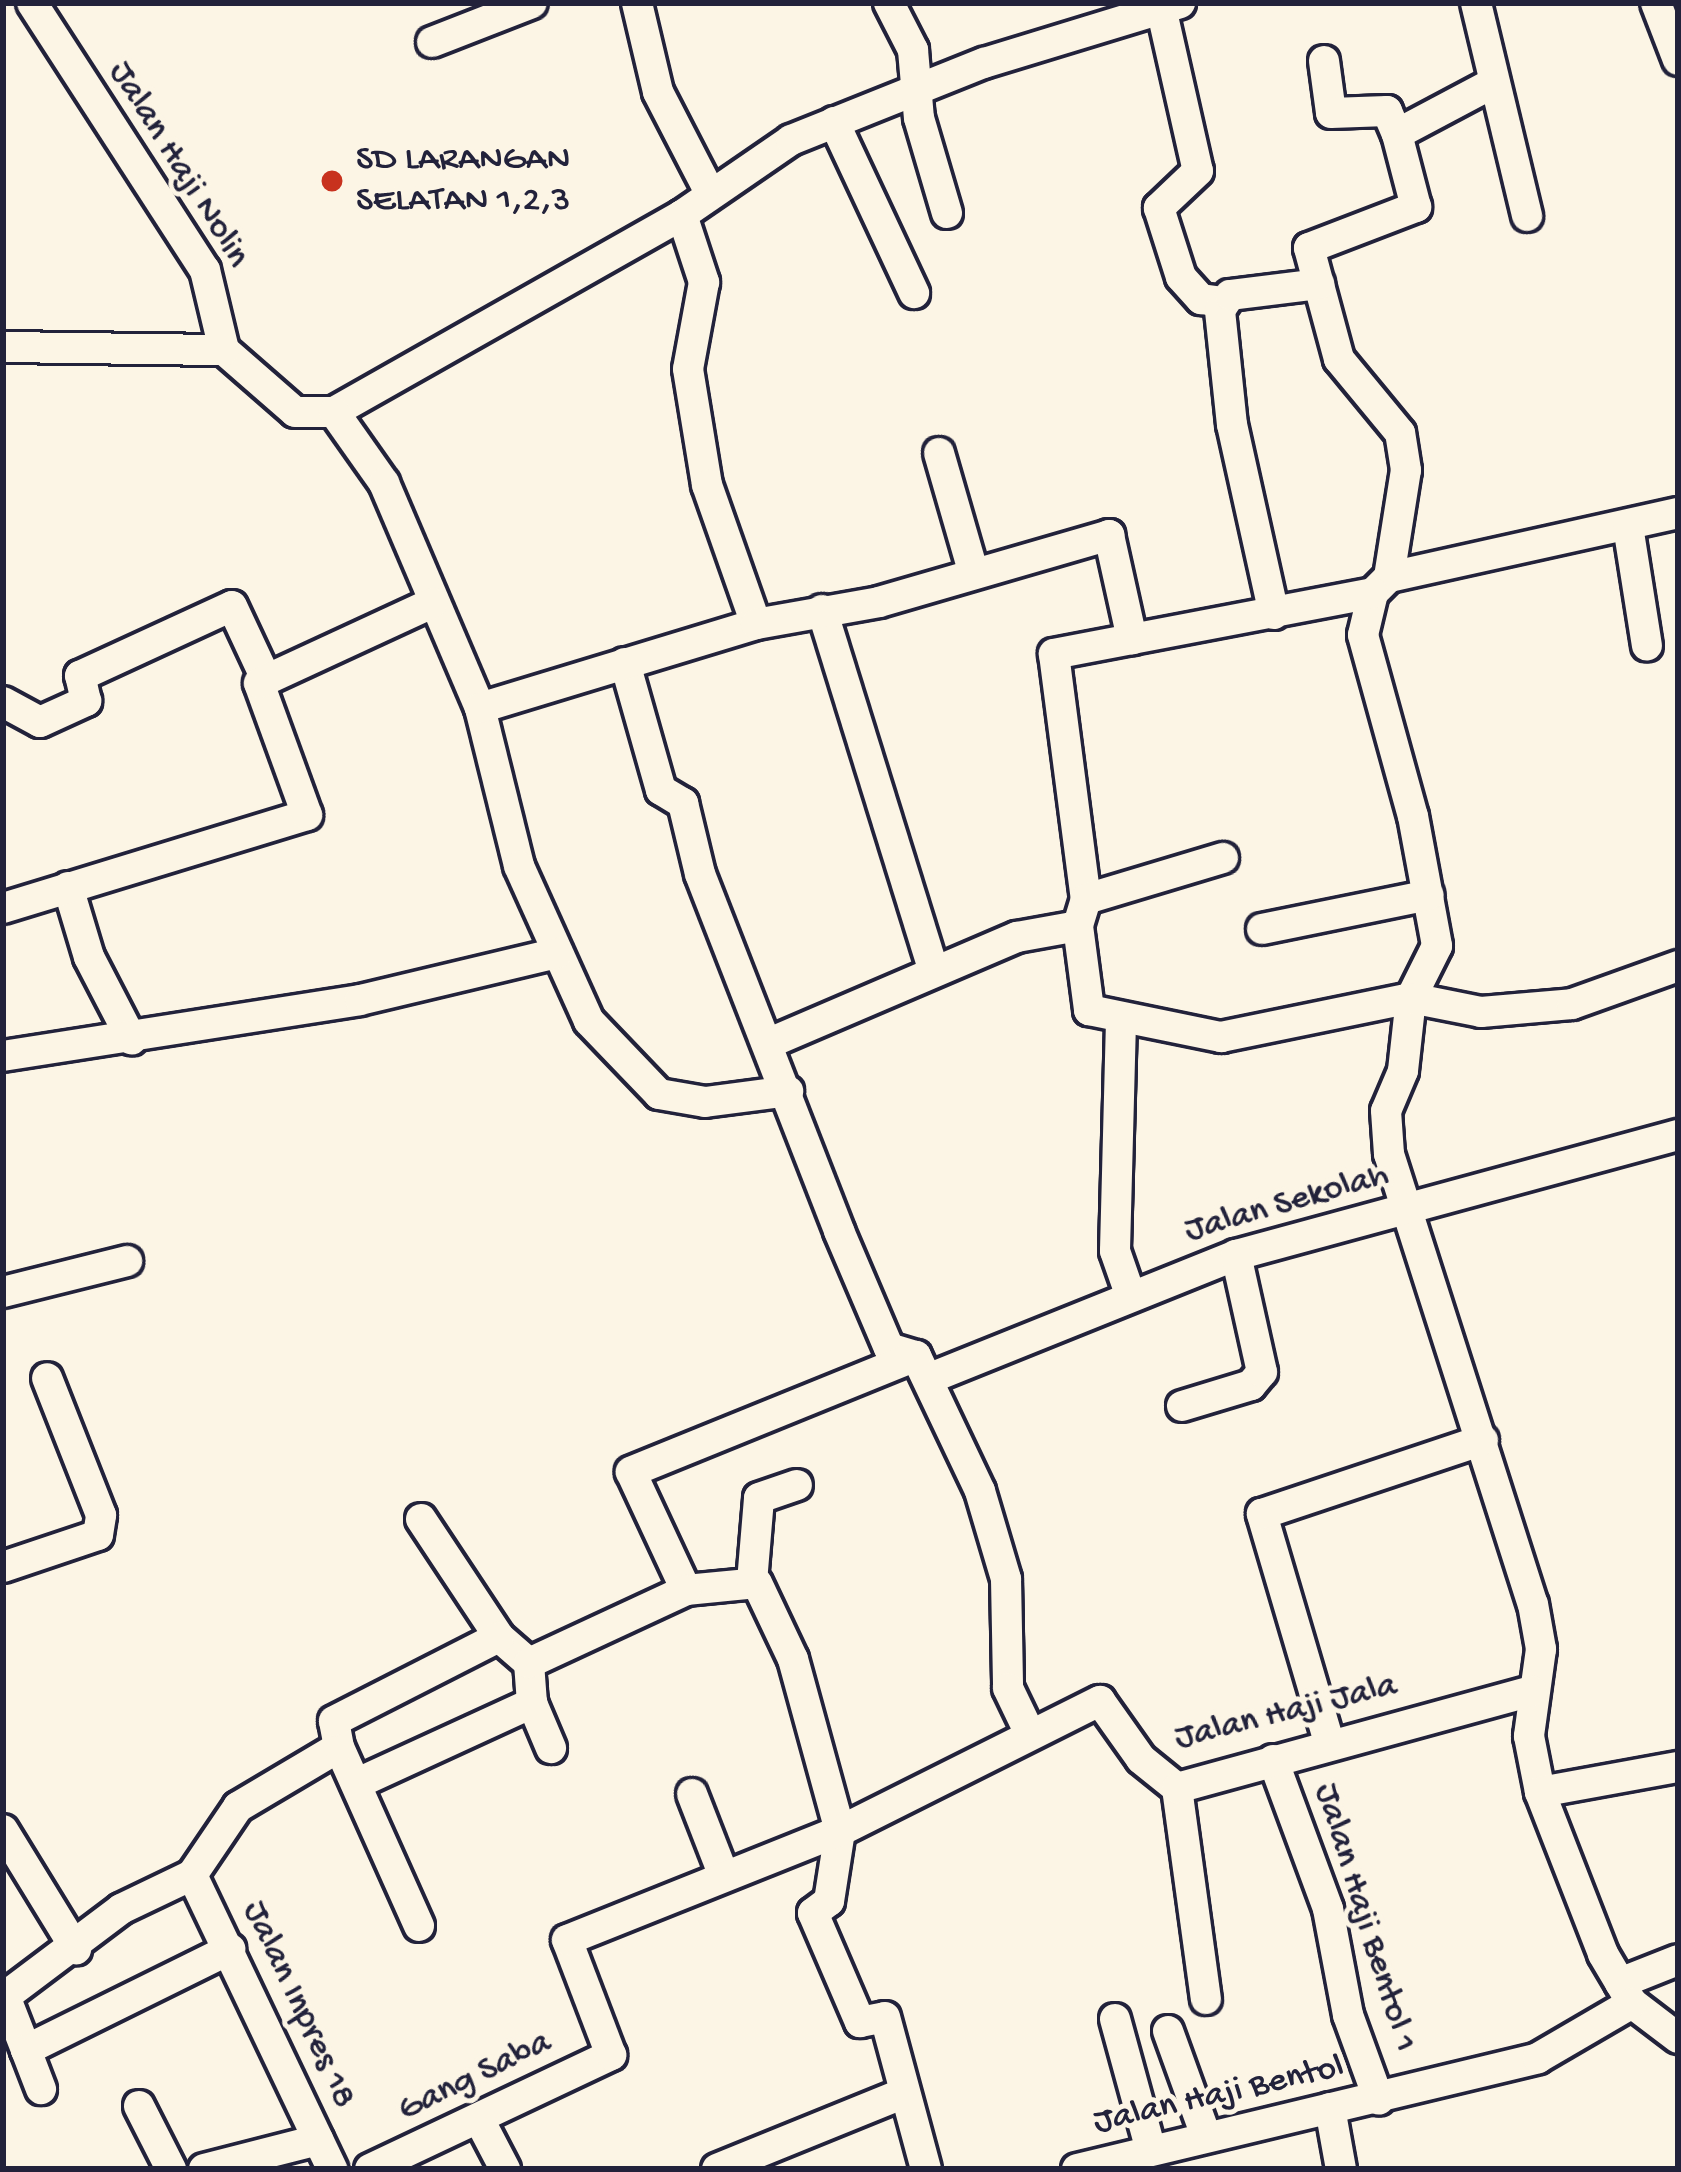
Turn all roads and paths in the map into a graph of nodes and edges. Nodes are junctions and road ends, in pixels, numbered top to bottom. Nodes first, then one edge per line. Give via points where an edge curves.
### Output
1 (32, 3) edge
2 (532, 3) edge
3 (638, 3) edge
4 (889, 3) edge
5 (1476, 3) edge
6 (1656, 3) edge
7 (1167, 5) edge
8 (432, 42) dead end
9 (1678, 60) edge
10 (1324, 61) dead end
11 (1489, 85) junction
12 (917, 87) junction
13 (834, 122) junction
14 (1397, 134) junction
15 (709, 191) junction
16 (946, 213) dead end
17 (682, 214) junction
18 (1526, 216) dead end
19 (1319, 284) junction
20 (914, 293) dead end
21 (1222, 302) junction
22 (3, 347) edge
23 (224, 350) junction
24 (334, 412) junction
25 (939, 453) dead end
26 (1678, 513) edge
27 (1628, 526) junction
28 (973, 571) junction
29 (1382, 585) junction
30 (432, 603) junction
31 (822, 610) junction
32 (1274, 614) junction
33 (756, 623) junction
34 (1132, 639) junction
35 (1647, 646) dead end
36 (625, 663) junction
37 (266, 680) junction
38 (3, 702) edge
39 (480, 708) junction
40 (1223, 858) dead end
41 (68, 887) junction
42 (1429, 895) junction
43 (3, 908) edge
44 (1082, 912) junction
45 (1262, 928) dead end
46 (557, 953) junction
47 (1678, 966) edge
48 (933, 969) junction
49 (1411, 998) junction
50 (1121, 1021) junction
51 (132, 1040) junction
52 (767, 1044) junction
53 (3, 1056) edge
54 (788, 1091) junction
55 (1678, 1135) edge
56 (1408, 1210) junction
57 (1235, 1255) junction
58 (127, 1261) dead end
59 (3, 1292) edge
60 (1130, 1294) junction
61 (922, 1368) junction
62 (46, 1378) dead end
63 (1183, 1406) dead end
64 (1483, 1440) junction
65 (797, 1485) dead end
66 (421, 1520) dead end
67 (3, 1567) edge
68 (752, 1582) junction
69 (686, 1590) junction
70 (499, 1637) junction
71 (529, 1664) junction
72 (1532, 1690) junction
73 (532, 1703) junction
74 (1030, 1734) junction
75 (1329, 1742) junction
76 (339, 1747) junction
77 (551, 1748) dead end
78 (1273, 1760) junction
79 (1678, 1767) edge
80 (358, 1783) junction
81 (1177, 1788) junction
82 (1540, 1792) junction
83 (692, 1794) dead end
84 (3, 1830) edge
85 (840, 1831) junction
86 (192, 1875) junction
87 (724, 1876) junction
88 (419, 1926) dead end
89 (76, 1949) junction
90 (230, 1949) junction
91 (1678, 1960) edge
92 (1626, 1993) junction
93 (4, 1997) edge
94 (1206, 1999) dead end
95 (1114, 2019) dead end
96 (1168, 2031) dead end
97 (1678, 2038) edge
98 (26, 2050) junction
99 (613, 2052) joint
100 (41, 2089) dead end
101 (899, 2096) junction
102 (1379, 2100) junction
103 (139, 2106) dead end
104 (1330, 2108) junction
105 (482, 2123) junction
106 (1205, 2133) junction
107 (318, 2140) junction
108 (1150, 2147) junction
109 (1111, 2164) edge
110 (171, 2169) edge
111 (204, 2169) edge
112 (332, 2169) edge
113 (370, 2169) edge
114 (505, 2169) edge
115 (717, 2169) edge
116 (926, 2169) edge
117 (1076, 2169) edge
118 (1341, 2169) edge

1 - 23 street, Jalan Haji Nolin via 205,270
2 - 8 street
3 - 15 street via 658,92
4 - 12 street via 913,50
5 - 11 street
6 - 9 street
7 - 12 street
7 - 21 street via 1198,172 1159,208 1180,277 1201,299
10 - 14 street via 1331,113 1387,111
11 - 14 street
11 - 18 street
12 - 13 street
12 - 16 street
13 - 15 street
13 - 20 street
14 - 19 street via 1416,207 1309,248
15 - 17 street
17 - 24 street
17 - 33 street via 704,282 688,369 707,485
19 - 21 street
19 - 29 street via 1349,379 1387,407 1400,433 1406,470
21 - 32 street via 1232,425
22 - 23 street
23 - 24 street via 279,404
24 - 30 street via 384,483
25 - 28 street
26 - 27 street
27 - 29 street
27 - 35 street
28 - 31 street
28 - 34 street via 1108,535
29 - 32 street
29 - 42 street via 1363,635
30 - 37 street
30 - 39 street
31 - 33 street
31 - 48 street
32 - 34 street
33 - 36 street
34 - 44 street via 1054,654
36 - 39 street
36 - 52 street via 661,790 683,802 700,874
37 - 38 street via 232,606 80,676 86,700 40,722
37 - 41 street via 259,683 307,815
39 - 46 street via 519,866
40 - 44 street
41 - 43 street
41 - 51 street via 89,957
42 - 45 street
42 - 49 street via 1437,946
44 - 48 street
44 - 50 street via 1089,1010
46 - 51 street
46 - 54 street via 589,1021 659,1094 706,1102
47 - 49 street via 1572,1004 1481,1012
48 - 52 street
49 - 50 street via 1221,1037
49 - 56 street via 1402,1071 1386,1111
50 - 60 street via 1115,1251
51 - 53 street
52 - 54 street
54 - 61 street via 889,1348
55 - 56 street, Jalan Sekolah
56 - 57 street, Jalan Sekolah
56 - 64 street
57 - 60 street, Jalan Sekolah
57 - 63 street via 1262,1372 1251,1385
58 - 59 street
60 - 61 street, Jalan Sekolah
61 - 69 street, Jalan Sekolah via 633,1464
61 - 74 street via 980,1491 1006,1580 1008,1688
62 - 67 street via 100,1515 98,1535
64 - 72 street via 1537,1627
64 - 75 street via 1262,1514
65 - 68 street via 759,1498
66 - 70 street
68 - 69 street
68 - 85 street via 793,1659
69 - 71 street
70 - 71 street
70 - 76 street via 334,1721
71 - 73 street
72 - 75 street, Jalan Haji Jala
72 - 82 street
73 - 77 street
73 - 80 street
74 - 81 street, Jalan Haji Jala via 1105,1702 1141,1759
74 - 85 street, Jalan Haji Jala
75 - 78 street, Jalan Haji Jala
76 - 80 street
76 - 86 street via 238,1807
78 - 81 street, Jalan Haji Jala
78 - 102 street, Jalan Haji Bentol 1 via 1328,1910 1348,2015
79 - 82 street
80 - 88 street
81 - 94 street
82 - 92 street
83 - 87 street
84 - 89 street
85 - 87 street, Jalan Haji Jala
85 - 101 street via 829,1901 813,1913 860,2022 884,2018
86 - 89 street via 121,1909
86 - 90 street, Jalan Inpres 18
87 - 99 street, Jalan Haji Jala via 565,1942
89 - 93 street
90 - 98 street
90 - 107 street, Jalan Inpres 18
91 - 92 street, Jalan Haji Bentol
92 - 97 street
92 - 102 street, Jalan Haji Bentol via 1538,2059
93 - 98 street
95 - 108 street
96 - 106 street
98 - 100 street
99 - 105 street, Gang Saba via 496,2101
101 - 115 street
101 - 116 street
102 - 104 street, Jalan Haji Bentol
103 - 110 street
104 - 106 street, Jalan Haji Bentol
104 - 118 street
105 - 113 street, Gang Saba
105 - 114 street
106 - 108 street, Jalan Haji Bentol
107 - 111 street
107 - 112 street, Jalan Inpres 18
108 - 109 street, Jalan Haji Bentol
109 - 117 street, Jalan Haji Bentol

